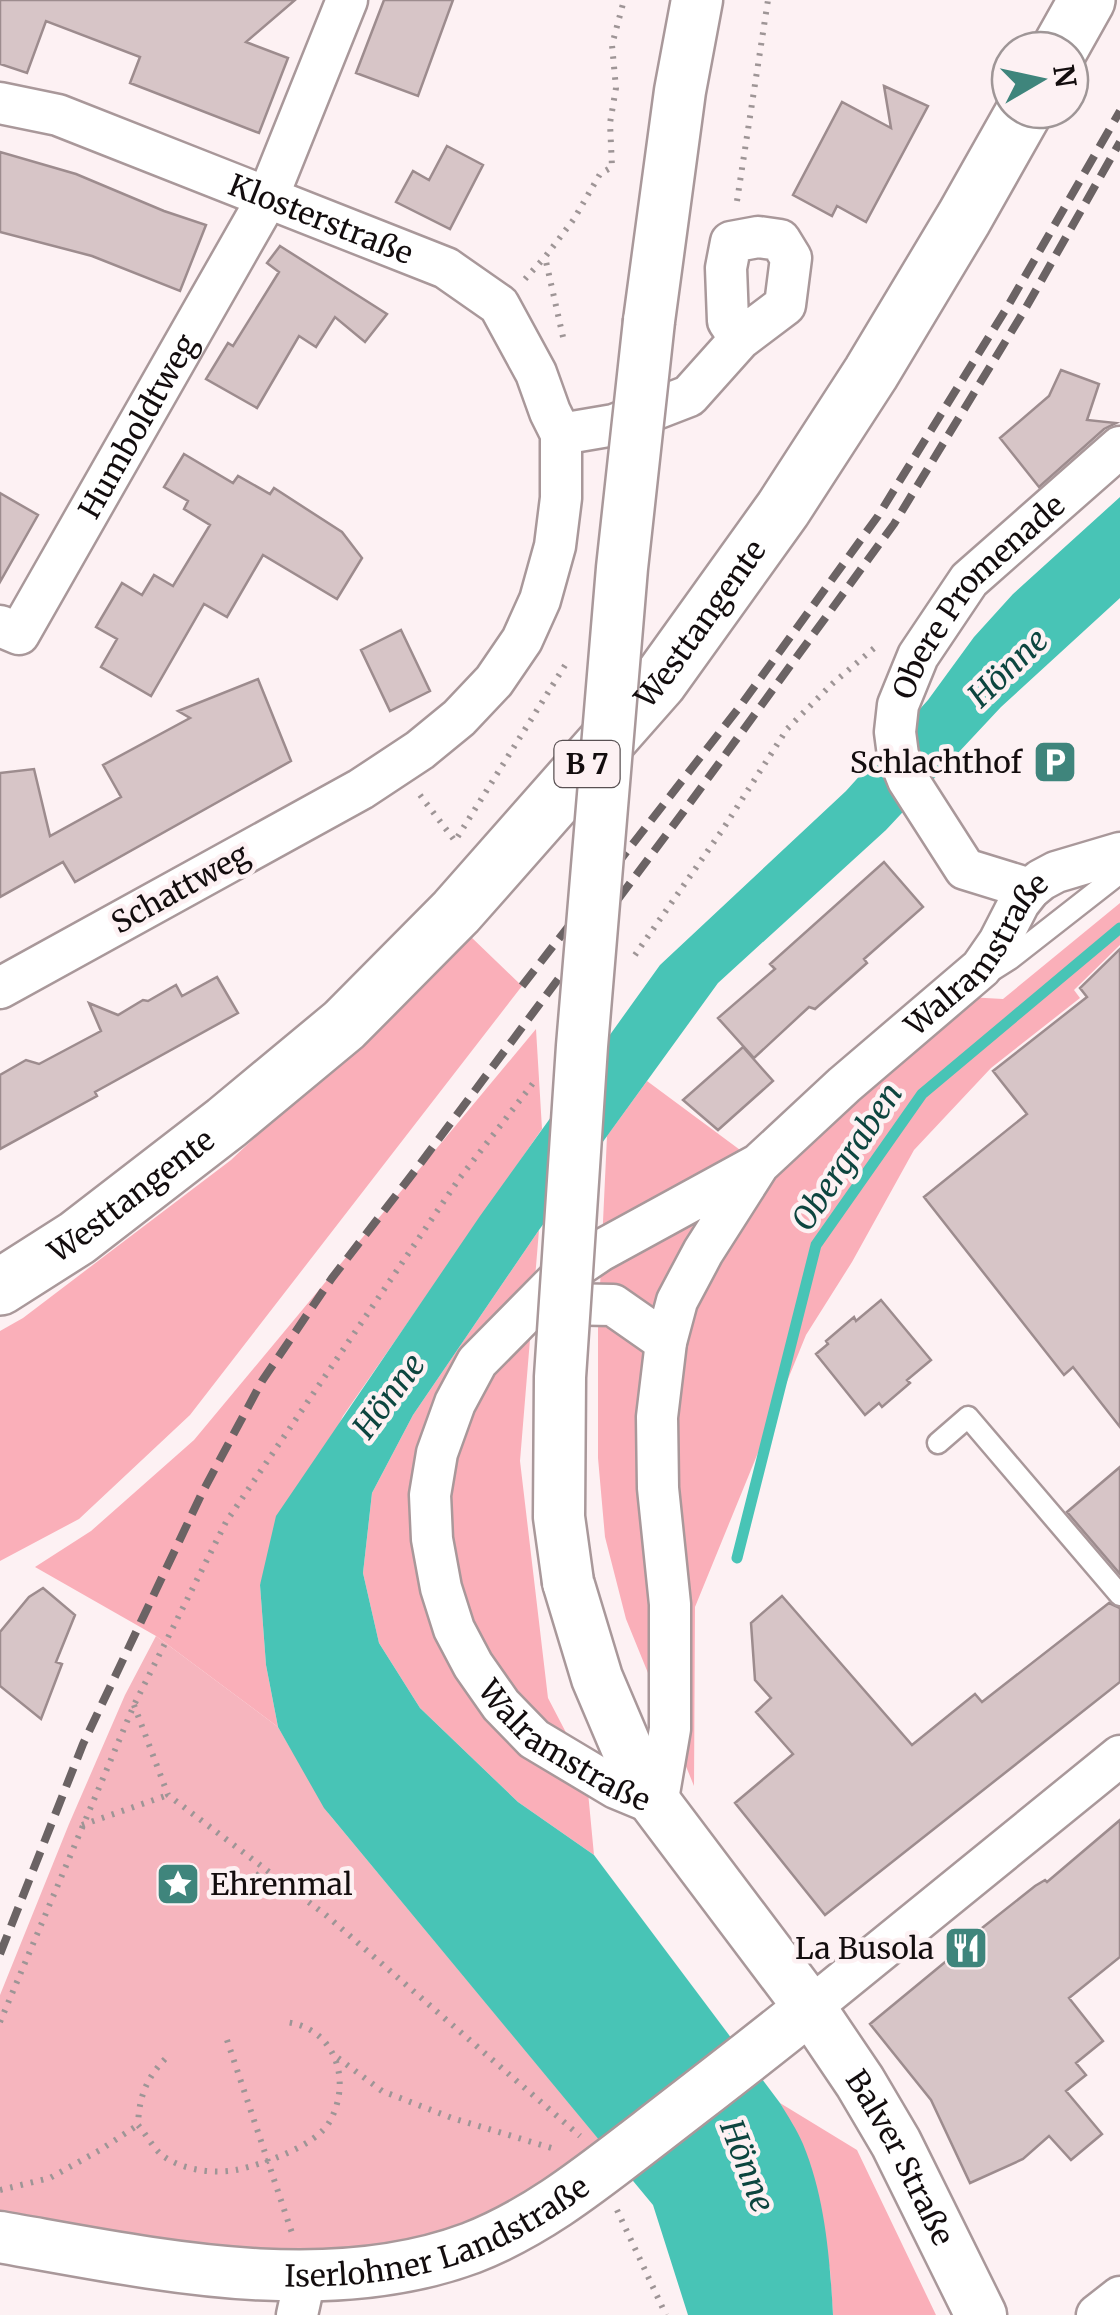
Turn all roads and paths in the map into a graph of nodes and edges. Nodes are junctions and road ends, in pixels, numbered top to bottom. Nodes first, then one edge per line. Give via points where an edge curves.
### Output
1 (347, 0) edge
2 (624, 0) edge
3 (698, 0) edge
4 (768, 0) edge
5 (1087, 0) edge
6 (1070, 30) edge
7 (0, 102) edge
8 (1014, 130) edge
9 (267, 199) junction
10 (731, 242) junction
11 (740, 340) junction
12 (567, 352) dead end
13 (560, 434) junction
14 (1120, 447) edge
15 (0, 626) edge
16 (888, 636) dead end
17 (361, 788) joint
18 (416, 790) dead end
19 (454, 841) dead end
20 (1120, 853) edge
21 (1120, 873) edge
22 (1030, 890) junction
23 (624, 968) dead end
24 (0, 988) edge
25 (950, 996) junction
26 (542, 1072) dead end
27 (759, 1164) junction
28 (0, 1287) edge
29 (527, 1310) junction
30 (666, 1342) junction
31 (938, 1443) dead end
32 (1120, 1595) edge
33 (134, 1705) junction
34 (1120, 1756) edge
35 (168, 1795) junction
36 (657, 1804) junction
37 (82, 1825) junction
38 (264, 1868) junction
39 (244, 1891) dead end
40 (810, 2008) junction
41 (0, 2022) edge
42 (285, 2022) dead end
43 (226, 2040) dead end
44 (336, 2057) junction
45 (165, 2059) dead end
46 (138, 2125) junction
47 (268, 2160) junction
48 (589, 2162) junction
49 (0, 2190) edge
50 (0, 2238) edge
51 (302, 2294) edge
52 (1120, 2296) edge
53 (666, 2315) edge
54 (980, 2315) edge
55 (1098, 2315) edge

1 - 9 street
2 - 12 path via 612,45 612,167 600,174 545,258
3 - 36 street, Balver Straße, bridge via 648,320 622,568 560,1377 559,1516 568,1582 597,1678
4 - 10 path
5 - 6 main road
7 - 9 street, Klosterstraße via 58,115
8 - 28 main road, Westtangente / B 7 via 872,373 659,682 456,912 344,1025 106,1216
9 - 13 street, Klosterstraße via 446,268 499,305
9 - 15 street, Humboldtweg via 19,634
10 - 11 street via 728,321
10 - 11 street via 780,240 791,258 785,306
11 - 13 street via 689,396 614,425
13 - 17 street, Klosterstraße via 562,498 554,546 522,640 460,718
14 - 22 street, Obere Promenade via 970,580 918,656 898,706 895,732 903,768 965,869
16 - 23 path via 787,729
17 - 24 street, Schattweg
18 - 19 path
20 - 22 street, Walramstraße via 1056,872
21 - 25 lane via 1010,959
22 - 25 street, Walramstraße via 981,968
25 - 27 street, Walramstraße
26 - 33 path via 460,1179 226,1522
27 - 29 street, Walramstraße via 600,1251
27 - 30 street, Walramstraße via 677,1301
29 - 30 street via 613,1305
29 - 36 street, Walramstraße via 476,1362 437,1453 430,1495 440,1588 473,1666 534,1739 616,1788
30 - 36 street, Walramstraße via 657,1417 670,1604 670,1729
31 - 32 lane via 968,1417
33 - 35 path
33 - 37 path
34 - 40 street
35 - 37 path
35 - 38 path
36 - 40 street, Balver Straße
37 - 41 path
38 - 39 path
38 - 48 path via 328,1916
40 - 48 street, Iserlohner Landstraße via 760,2049
40 - 54 street, Balver Straße via 896,2143
42 - 44 path via 300,2023
43 - 47 path
44 - 47 path via 340,2089 329,2123 303,2146
44 - 48 path via 382,2091
45 - 46 path via 149,2076
46 - 47 path via 162,2155 194,2170 234,2170
46 - 49 path via 50,2178
47 - 51 path
48 - 51 street, Iserlohner Landstraße via 564,2200 517,2227 470,2248 358,2273
48 - 53 path
50 - 51 street, Iserlohner Landstraße
52 - 55 street

